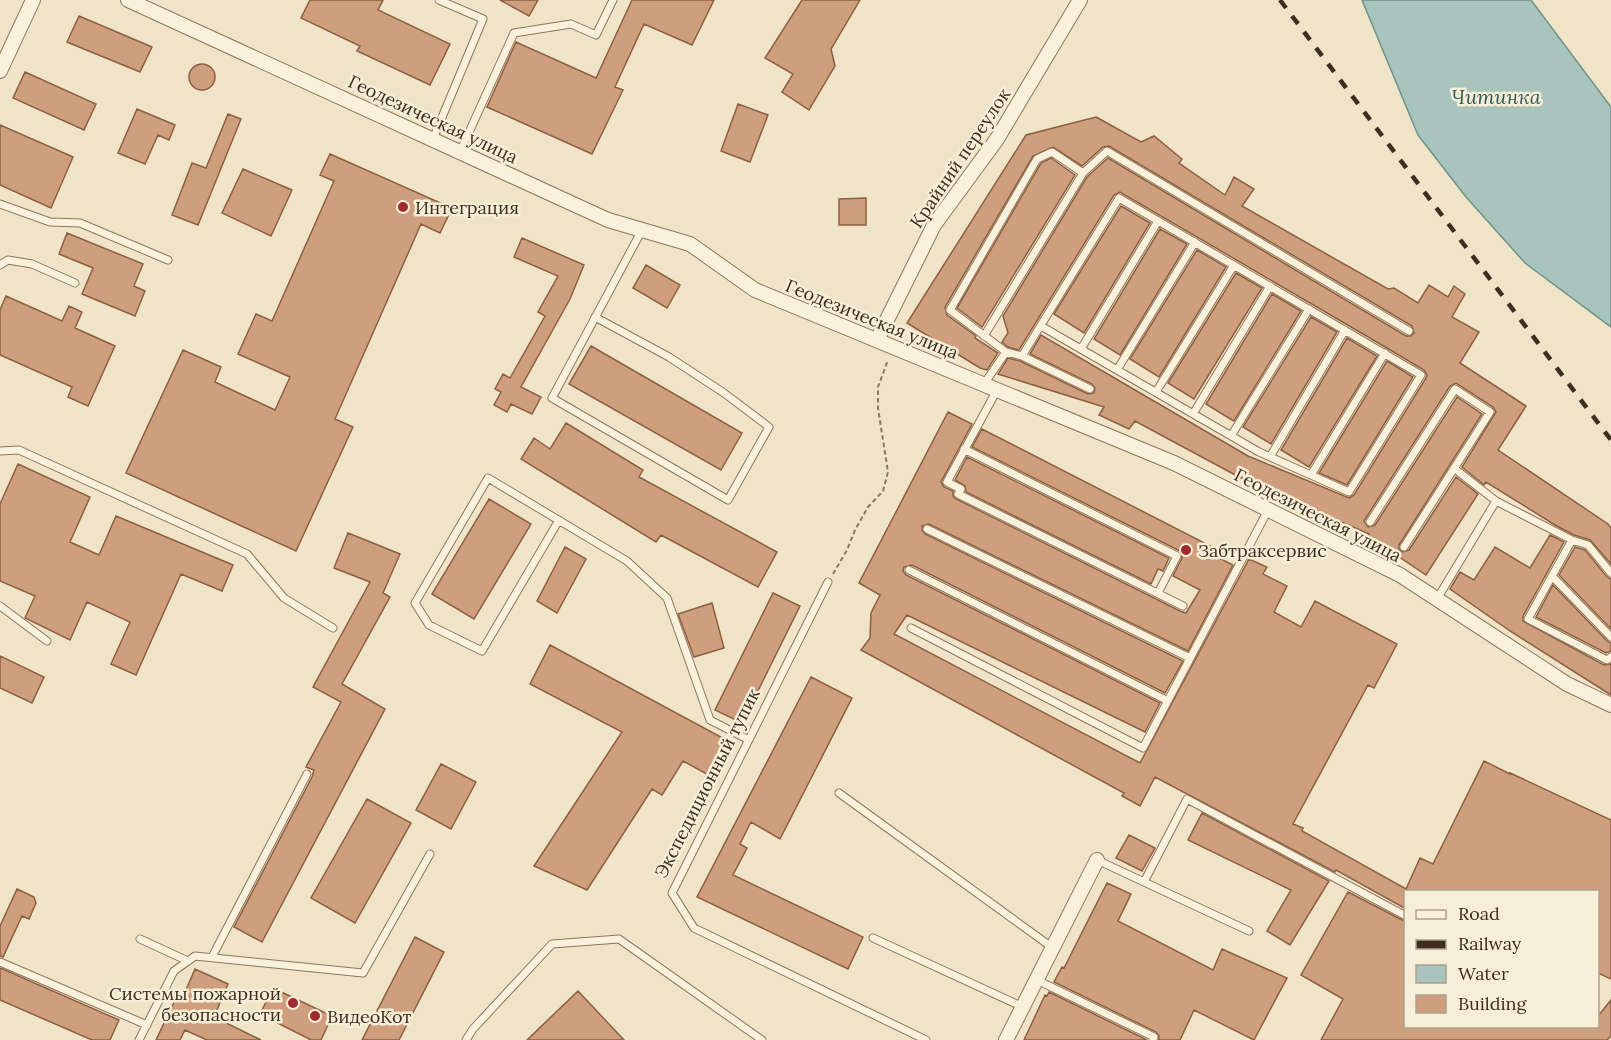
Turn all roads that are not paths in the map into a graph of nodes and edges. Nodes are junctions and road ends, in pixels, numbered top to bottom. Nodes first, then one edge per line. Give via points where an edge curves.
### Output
1 (33, 0) edge
2 (128, 0) edge
3 (439, 0) edge
4 (614, 0) edge
5 (1080, 0) edge
6 (0, 71) edge
7 (433, 139) junction
8 (460, 152) junction
9 (1083, 173) junction
10 (0, 204) edge
11 (1158, 220) junction
12 (642, 230) junction
13 (1195, 242) junction
14 (168, 260) dead end
15 (1234, 265) junction
16 (0, 266) edge
17 (75, 283) dead end
18 (1270, 286) junction
19 (1309, 309) junction
20 (595, 317) junction
21 (1041, 326) junction
22 (1345, 330) junction
23 (1409, 332) dead end
24 (984, 336) junction
25 (877, 340) junction
26 (1081, 349) junction
27 (1006, 352) junction
28 (1384, 353) junction
29 (1022, 356) junction
30 (1117, 370) junction
31 (990, 387) junction
32 (1090, 389) dead end
33 (1156, 393) junction
34 (1194, 414) junction
35 (1231, 436) junction
36 (964, 449) junction
37 (0, 451) edge
38 (1270, 457) junction
39 (1455, 469) junction
40 (1311, 476) junction
41 (1496, 501) junction
42 (1268, 510) junction
43 (559, 520) junction
44 (1370, 522) dead end
45 (927, 530) dead end
46 (1572, 540) junction
47 (1404, 547) dead end
48 (909, 570) dead end
49 (1611, 573) edge
50 (1552, 576) junction
51 (828, 582) road end
52 (1158, 593) junction
53 (1437, 599) junction
54 (0, 606) edge
55 (1183, 606) dead end
56 (333, 628) dead end
57 (911, 628) dead end
58 (1611, 637) edge
59 (47, 641) dead end
60 (1611, 657) edge
61 (1190, 658) junction
62 (1168, 701) junction
63 (1611, 705) edge
64 (749, 740) junction
65 (307, 774) dead end
66 (839, 793) dead end
67 (430, 854) dead end
68 (1097, 860) joint
69 (1144, 882) junction
70 (1404, 915) edge
71 (1249, 931) dead end
72 (873, 938) dead end
73 (140, 939) dead end
74 (1053, 948) junction
75 (212, 957) junction
76 (188, 961) junction
77 (0, 962) edge
78 (1037, 980) junction
79 (1023, 1007) junction
80 (147, 1025) junction
81 (139, 1040) edge
82 (466, 1040) edge
83 (762, 1040) edge
84 (926, 1040) edge
85 (1006, 1040) edge
86 (1153, 1040) edge

1 - 6 street
2 - 7 street, Геодезическая улица
3 - 7 lane via 483,19
4 - 8 lane via 596,35 571,24 514,33
5 - 25 street, Крайний переулок via 997,139 934,225
7 - 8 street, Геодезическая улица
8 - 12 street, Геодезическая улица via 608,220
9 - 23 lane via 1107,151
9 - 24 lane
9 - 24 lane via 1052,152 1037,159 950,310
10 - 14 lane via 50,222 80,223
11 - 13 lane
11 - 21 lane via 1119,198
11 - 26 lane
12 - 20 lane
12 - 25 street, Геодезическая улица via 690,244 755,290
13 - 15 lane
13 - 30 lane
15 - 18 lane
15 - 33 lane
16 - 17 lane via 8,260 32,264
18 - 19 lane
18 - 34 lane
19 - 22 lane
19 - 35 lane
20 - 20 lane via 552,398 728,500 769,427 669,357
21 - 26 lane
21 - 29 lane
22 - 28 lane
22 - 38 lane
24 - 27 lane
25 - 31 street, Геодезическая улица
26 - 30 lane
27 - 29 lane
27 - 31 lane
28 - 40 lane
28 - 40 lane via 1421,375 1349,492
29 - 32 lane
30 - 33 lane
31 - 36 lane
31 - 42 street, Геодезическая улица via 1174,463
33 - 34 lane
34 - 35 lane
35 - 38 lane
36 - 52 lane via 1177,556
36 - 52 lane via 947,482 961,489 958,494
37 - 56 lane via 19,450 247,554 284,598
38 - 40 lane
39 - 41 lane
39 - 44 lane via 1490,412 1455,389
39 - 47 lane
41 - 46 lane
41 - 53 lane
42 - 53 street, Геодезическая улица via 1400,575
42 - 61 lane
43 - 43 lane via 488,478 415,603 429,625 482,651
43 - 64 lane via 627,561 667,598 710,720
45 - 61 lane
46 - 49 lane via 1588,545
46 - 50 lane
48 - 62 lane
50 - 58 lane
50 - 60 lane via 1528,619 1607,660
51 - 64 lane, Экспедиционный тупик
52 - 55 lane
53 - 63 street, Геодезическая улица via 1567,684
54 - 59 lane
57 - 62 lane via 1143,748
61 - 62 lane
64 - 84 lane, Экспедиционный тупик via 672,893 694,928
65 - 75 lane
66 - 74 lane
67 - 75 lane via 363,973
68 - 69 lane
68 - 74 street
69 - 70 lane via 1187,799
69 - 71 lane
72 - 79 lane
73 - 76 lane
74 - 78 street
75 - 76 lane via 195,956
76 - 80 lane via 174,971
77 - 80 lane
78 - 79 street
78 - 86 lane via 1154,1037
79 - 85 street
80 - 81 lane
82 - 83 lane via 552,944 619,939

